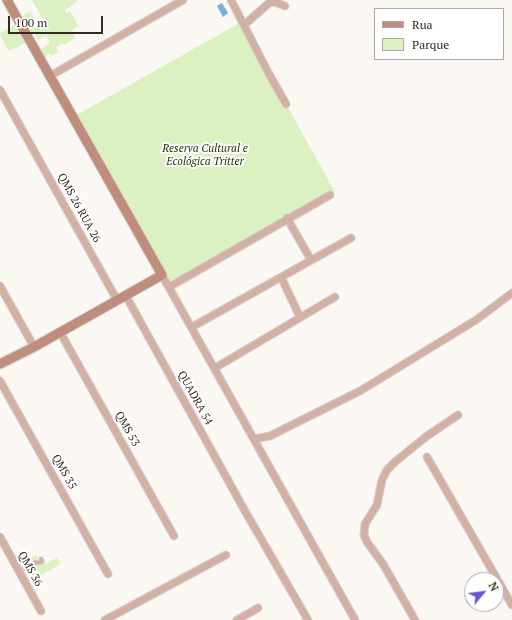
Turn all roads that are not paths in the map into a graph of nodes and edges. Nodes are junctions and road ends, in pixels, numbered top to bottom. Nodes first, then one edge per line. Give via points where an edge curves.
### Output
1 (7, 0) edge
2 (183, 0) edge
3 (231, 0) edge
4 (285, 6) dead end
5 (244, 25) junction
6 (50, 76) junction
7 (0, 90) edge
8 (286, 104) dead end
9 (330, 195) dead end
10 (287, 218) junction
11 (351, 238) dead end
12 (311, 260) junction
13 (162, 275) junction
14 (281, 277) junction
15 (0, 286) edge
16 (169, 287) junction
17 (512, 293) edge
18 (335, 297) dead end
19 (122, 298) junction
20 (300, 318) junction
21 (192, 327) junction
22 (60, 332) junction
23 (34, 347) junction
24 (0, 364) edge
25 (215, 368) junction
26 (0, 381) edge
27 (458, 415) dead end
28 (254, 439) junction
29 (427, 456) dead end
30 (174, 536) dead end
31 (0, 538) edge
32 (226, 555) dead end
33 (41, 559) dead end
34 (22, 569) junction
35 (108, 574) dead end
36 (512, 605) edge
37 (258, 608) dead end
38 (41, 611) dead end
39 (119, 617) edge
40 (105, 620) edge
41 (237, 620) edge
42 (308, 620) edge
43 (355, 620) edge
44 (415, 620) edge

1 - 6 street
2 - 6 street
3 - 5 street
4 - 5 street via 270,3
5 - 8 street
6 - 13 street
7 - 19 street, QMS 26 RUA 26
9 - 10 street
10 - 12 street
10 - 16 street
11 - 12 street
12 - 14 street
13 - 16 street
13 - 19 street
14 - 20 street
14 - 21 street
15 - 23 street
16 - 21 street
17 - 28 street via 476,320 360,391 270,436
18 - 20 street
19 - 22 street
19 - 42 street, QUADRA 54
20 - 25 street
21 - 25 street
22 - 23 street
22 - 30 street, QMS 53
23 - 24 street
25 - 28 street
26 - 35 street, QMS 35
27 - 44 street via 427,436 387,470 377,504 365,524 364,535 367,542 383,564
28 - 43 street
29 - 36 street
31 - 34 street, QMS 36
32 - 39 street
33 - 34 lane via 42,562
34 - 38 street, QMS 36
37 - 41 street
39 - 40 street

